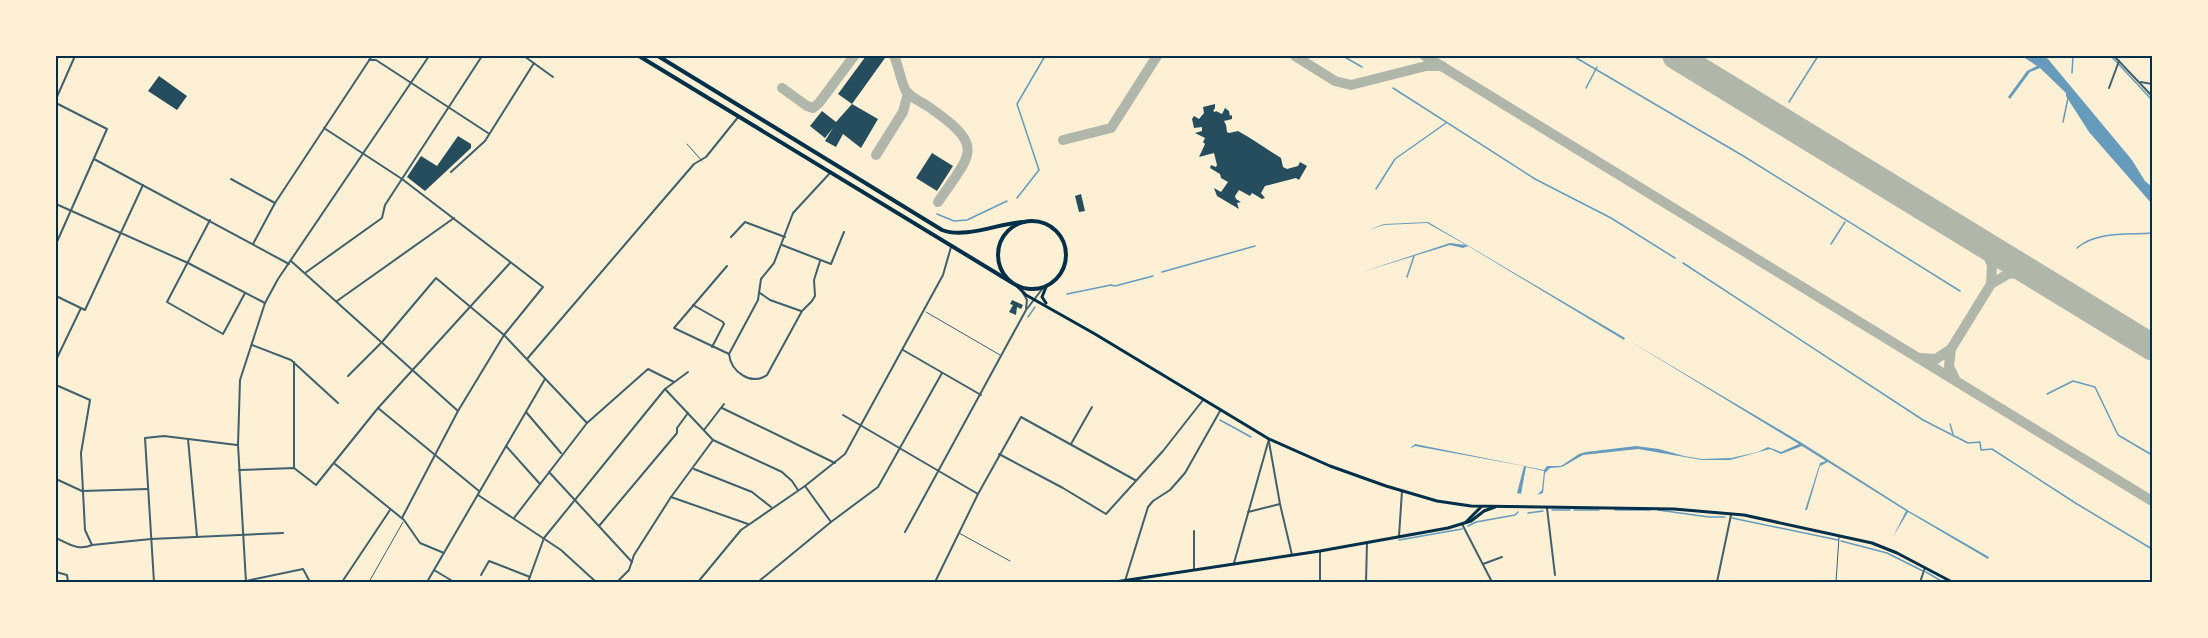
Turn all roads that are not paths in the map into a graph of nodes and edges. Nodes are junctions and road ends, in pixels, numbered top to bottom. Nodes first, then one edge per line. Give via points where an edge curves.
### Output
1 (75, 56) edge
2 (372, 56) edge
3 (429, 56) edge
4 (482, 56) edge
5 (524, 56) edge
6 (639, 56) edge
7 (658, 56) edge
8 (2114, 56) edge
9 (369, 60) junction
10 (2119, 61) junction
11 (534, 63) junction
12 (553, 77) dead end
13 (2139, 82) junction
14 (410, 83) junction
15 (2152, 84) edge
16 (2109, 88) dead end
17 (2152, 96) edge
18 (56, 101) edge
19 (448, 108) junction
20 (739, 116) junction
21 (324, 128) junction
22 (488, 133) junction
23 (687, 144) dead end
24 (362, 154) junction
25 (94, 159) junction
26 (702, 161) junction
27 (450, 172) dead end
28 (830, 172) junction
29 (231, 179) dead end
30 (402, 179) junction
31 (142, 184) junction
32 (275, 203) junction
33 (56, 204) edge
34 (71, 211) junction
35 (454, 218) junction
36 (210, 220) junction
37 (1024, 222) junction
38 (844, 231) dead end
39 (120, 232) junction
40 (731, 237) dead end
41 (785, 237) junction
42 (56, 244) edge
43 (253, 244) junction
44 (782, 246) junction
45 (951, 247) junction
46 (291, 261) junction
47 (820, 261) junction
48 (511, 262) junction
49 (188, 263) junction
50 (289, 264) junction
51 (727, 266) dead end
52 (305, 273) junction
53 (1011, 282) junction
54 (1016, 285) junction
55 (1045, 287) junction
56 (245, 293) junction
57 (760, 293) junction
58 (1023, 293) junction
59 (56, 296) edge
60 (1034, 299) junction
61 (336, 302) junction
62 (265, 303) junction
63 (693, 305) junction
64 (471, 306) junction
65 (1049, 307) junction
66 (81, 308) junction
67 (923, 310) junction
68 (1026, 310) junction
69 (802, 311) junction
70 (504, 335) junction
71 (382, 342) junction
72 (252, 345) junction
73 (712, 347) junction
74 (902, 350) junction
75 (729, 354) junction
76 (1002, 356) junction
77 (527, 359) junction
78 (56, 360) edge
79 (294, 362) junction
80 (414, 370) junction
81 (688, 372) dead end
82 (942, 373) junction
83 (348, 376) dead end
84 (545, 379) junction
85 (674, 382) junction
86 (56, 385) edge
87 (665, 389) junction
88 (981, 394) junction
89 (1203, 400) junction
90 (338, 403) dead end
91 (724, 404) dead end
92 (1092, 407) dead end
93 (378, 408) junction
94 (722, 408) junction
95 (458, 411) junction
96 (1220, 411) junction
97 (526, 412) junction
98 (688, 413) junction
99 (843, 416) dead end
100 (587, 423) junction
101 (860, 426) junction
102 (704, 430) junction
103 (188, 439) junction
104 (1269, 439) junction
105 (713, 440) junction
106 (1071, 444) junction
107 (238, 445) junction
108 (506, 446) junction
109 (899, 449) junction
110 (562, 454) junction
111 (999, 454) junction
112 (435, 456) junction
113 (835, 463) junction
114 (335, 464) junction
115 (294, 468) junction
116 (692, 469) junction
117 (240, 470) junction
118 (938, 471) junction
119 (549, 472) junction
120 (56, 479) edge
121 (1135, 480) junction
122 (540, 484) junction
123 (805, 486) junction
124 (148, 489) junction
125 (798, 490) junction
126 (82, 491) junction
127 (1401, 491) junction
128 (478, 493) junction
129 (978, 494) junction
130 (670, 497) junction
131 (574, 500) junction
132 (1280, 504) junction
133 (771, 507) junction
134 (1481, 507) junction
135 (1495, 507) junction
136 (1547, 508) junction
137 (390, 509) junction
138 (1248, 512) junction
139 (1731, 513) junction
140 (513, 518) junction
141 (403, 519) junction
142 (831, 522) junction
143 (748, 524) junction
144 (1463, 524) junction
145 (599, 526) junction
146 (1194, 531) dead end
147 (283, 532) dead end
148 (905, 532) dead end
149 (959, 533) junction
150 (244, 535) junction
151 (1398, 536) junction
152 (1840, 536) junction
153 (197, 537) junction
154 (56, 538) edge
155 (544, 538) junction
156 (152, 539) junction
157 (1367, 542) junction
158 (92, 545) junction
159 (1320, 551) junction
160 (444, 553) junction
161 (1292, 555) junction
162 (1502, 557) dead end
163 (1010, 561) dead end
164 (632, 562) junction
165 (1234, 564) junction
166 (1483, 564) junction
167 (1925, 568) junction
168 (1194, 569) junction
169 (434, 570) junction
170 (56, 572) edge
171 (481, 575) dead end
172 (1556, 575) dead end
173 (530, 577) junction
174 (1125, 581) junction
175 (68, 582) edge
176 (154, 582) edge
177 (224, 582) edge
178 (246, 582) edge
179 (310, 582) edge
180 (342, 582) edge
181 (369, 582) edge
182 (427, 582) edge
183 (454, 582) edge
184 (528, 582) edge
185 (594, 582) edge
186 (617, 582) edge
187 (698, 582) edge
188 (758, 582) edge
189 (935, 582) edge
190 (1115, 582) edge
191 (1320, 582) edge
192 (1366, 582) edge
193 (1492, 582) edge
194 (1717, 582) edge
195 (1836, 582) edge
196 (1920, 582) edge
197 (1951, 582) edge

1 - 18 street
2 - 9 street
3 - 14 street
4 - 19 street
5 - 11 street
6 - 20 highway
7 - 37 highway via 942,230 962,233
8 - 10 street
9 - 14 street via 376,60
9 - 21 street
10 - 13 street
10 - 16 street
11 - 12 street
11 - 22 street
13 - 15 street
13 - 17 street
14 - 19 street
14 - 24 street
18 - 25 street via 107,129
19 - 22 street
19 - 30 street
20 - 26 street
20 - 28 highway
21 - 24 street
21 - 32 street
22 - 27 street
23 - 26 lane
24 - 30 street
24 - 46 street
25 - 31 street
25 - 34 street
26 - 77 street via 694,164
28 - 41 street via 794,211
28 - 45 highway
29 - 32 street
30 - 35 street
30 - 52 street via 385,205 382,218
31 - 36 street
31 - 39 street
32 - 43 street
33 - 34 street
34 - 39 street
34 - 42 street
35 - 48 street
35 - 61 street
36 - 43 street
36 - 49 street
37 - 53 highway via 1009,230 999,246 999,264
37 - 55 highway via 1051,226 1065,245 1064,269
38 - 47 street via 832,262
39 - 49 street
39 - 66 street via 86,310
40 - 41 street via 745,222
41 - 44 street
43 - 50 street
44 - 47 street
44 - 57 street via 773,266 761,279
45 - 53 highway
45 - 67 street via 943,274
46 - 50 street
46 - 52 street
47 - 69 street via 814,280 815,296
48 - 64 street
48 - 70 street via 543,287
49 - 56 street
49 - 56 street via 167,302 224,334
50 - 62 street
51 - 63 street
52 - 61 street
53 - 54 highway
54 - 55 highway via 1030,290
54 - 58 main road
55 - 60 street
55 - 65 main road via 1042,297
56 - 62 street
57 - 69 street
57 - 75 street
58 - 60 main road
58 - 68 street
59 - 66 street
60 - 65 main road
60 - 68 street
61 - 71 street
62 - 72 street
63 - 73 street via 723,321
63 - 73 street via 675,328
64 - 70 street
64 - 71 street via 436,278
64 - 80 street
65 - 89 main road
66 - 78 street
67 - 74 street
67 - 76 lane
68 - 76 street
69 - 75 street via 765,377 750,379 735,371
70 - 77 street
70 - 95 street
71 - 80 street
71 - 83 street
72 - 79 street
72 - 107 street via 240,380
73 - 75 street
74 - 82 street
74 - 101 street
76 - 88 street
77 - 84 street
79 - 90 street
79 - 115 street
80 - 93 street
80 - 95 street
81 - 85 street
82 - 88 street
82 - 109 street
84 - 97 street
84 - 100 street
85 - 87 street
85 - 100 street via 648,369
86 - 126 street via 90,400 82,445
87 - 98 street
87 - 131 street
88 - 118 street
89 - 96 main road
89 - 121 street
91 - 94 street
92 - 106 street
93 - 112 street
93 - 114 street
94 - 102 street
94 - 113 street
95 - 112 street
96 - 104 main road
96 - 174 street via 1185,473 1148,507
97 - 108 street
97 - 110 street
98 - 102 street
98 - 145 street via 677,433
99 - 101 street
100 - 110 street
101 - 109 street
101 - 113 street via 845,454
102 - 105 street
103 - 107 street
103 - 124 street via 145,438
103 - 153 street
104 - 127 main road
104 - 132 street
104 - 138 street
105 - 116 street
105 - 125 street via 782,472
106 - 111 street via 1022,417
106 - 121 street
107 - 117 street
108 - 122 street
108 - 128 street
109 - 118 street
109 - 142 street via 878,487
110 - 119 street
111 - 121 street via 1105,514
111 - 129 street
112 - 128 street
112 - 141 street
113 - 123 street
114 - 115 street via 316,486
114 - 137 street
115 - 117 street
116 - 130 street
116 - 133 street via 752,492
117 - 150 street
118 - 129 street
118 - 148 street
119 - 122 street
119 - 131 street
120 - 126 street
122 - 140 street
123 - 125 street
123 - 142 street
124 - 126 street
124 - 156 street
125 - 133 street
126 - 158 street via 85,530
127 - 134 main road
127 - 151 street
128 - 140 street
128 - 160 street
129 - 149 street
130 - 143 street
130 - 164 street
131 - 145 street
131 - 155 street
132 - 138 street
132 - 161 street
133 - 143 street
134 - 135 main road
134 - 144 main road
135 - 136 main road
135 - 144 main road
136 - 139 main road
136 - 172 street
137 - 141 street
137 - 180 street
138 - 165 street
139 - 152 main road
139 - 194 street
140 - 155 street
141 - 160 street via 420,543
141 - 181 lane
142 - 188 street
143 - 187 street
144 - 151 main road
144 - 166 street
145 - 164 street
146 - 168 street
147 - 150 street
149 - 163 lane
149 - 189 street
150 - 153 street
150 - 178 street
151 - 157 main road
152 - 167 main road via 1888,549
152 - 195 lane
153 - 156 street
154 - 158 street via 80,549
155 - 173 street
155 - 185 street
156 - 158 street
156 - 176 street
157 - 159 main road
157 - 192 street
159 - 161 main road
159 - 191 street
160 - 169 street
161 - 165 main road
162 - 166 street
164 - 186 street
165 - 168 main road
166 - 193 street
167 - 196 street
167 - 197 main road
168 - 174 main road
169 - 182 street
169 - 183 street
170 - 175 street via 67,575
171 - 173 street via 489,561
173 - 184 street
174 - 190 main road
177 - 178 street
178 - 179 street via 303,570

